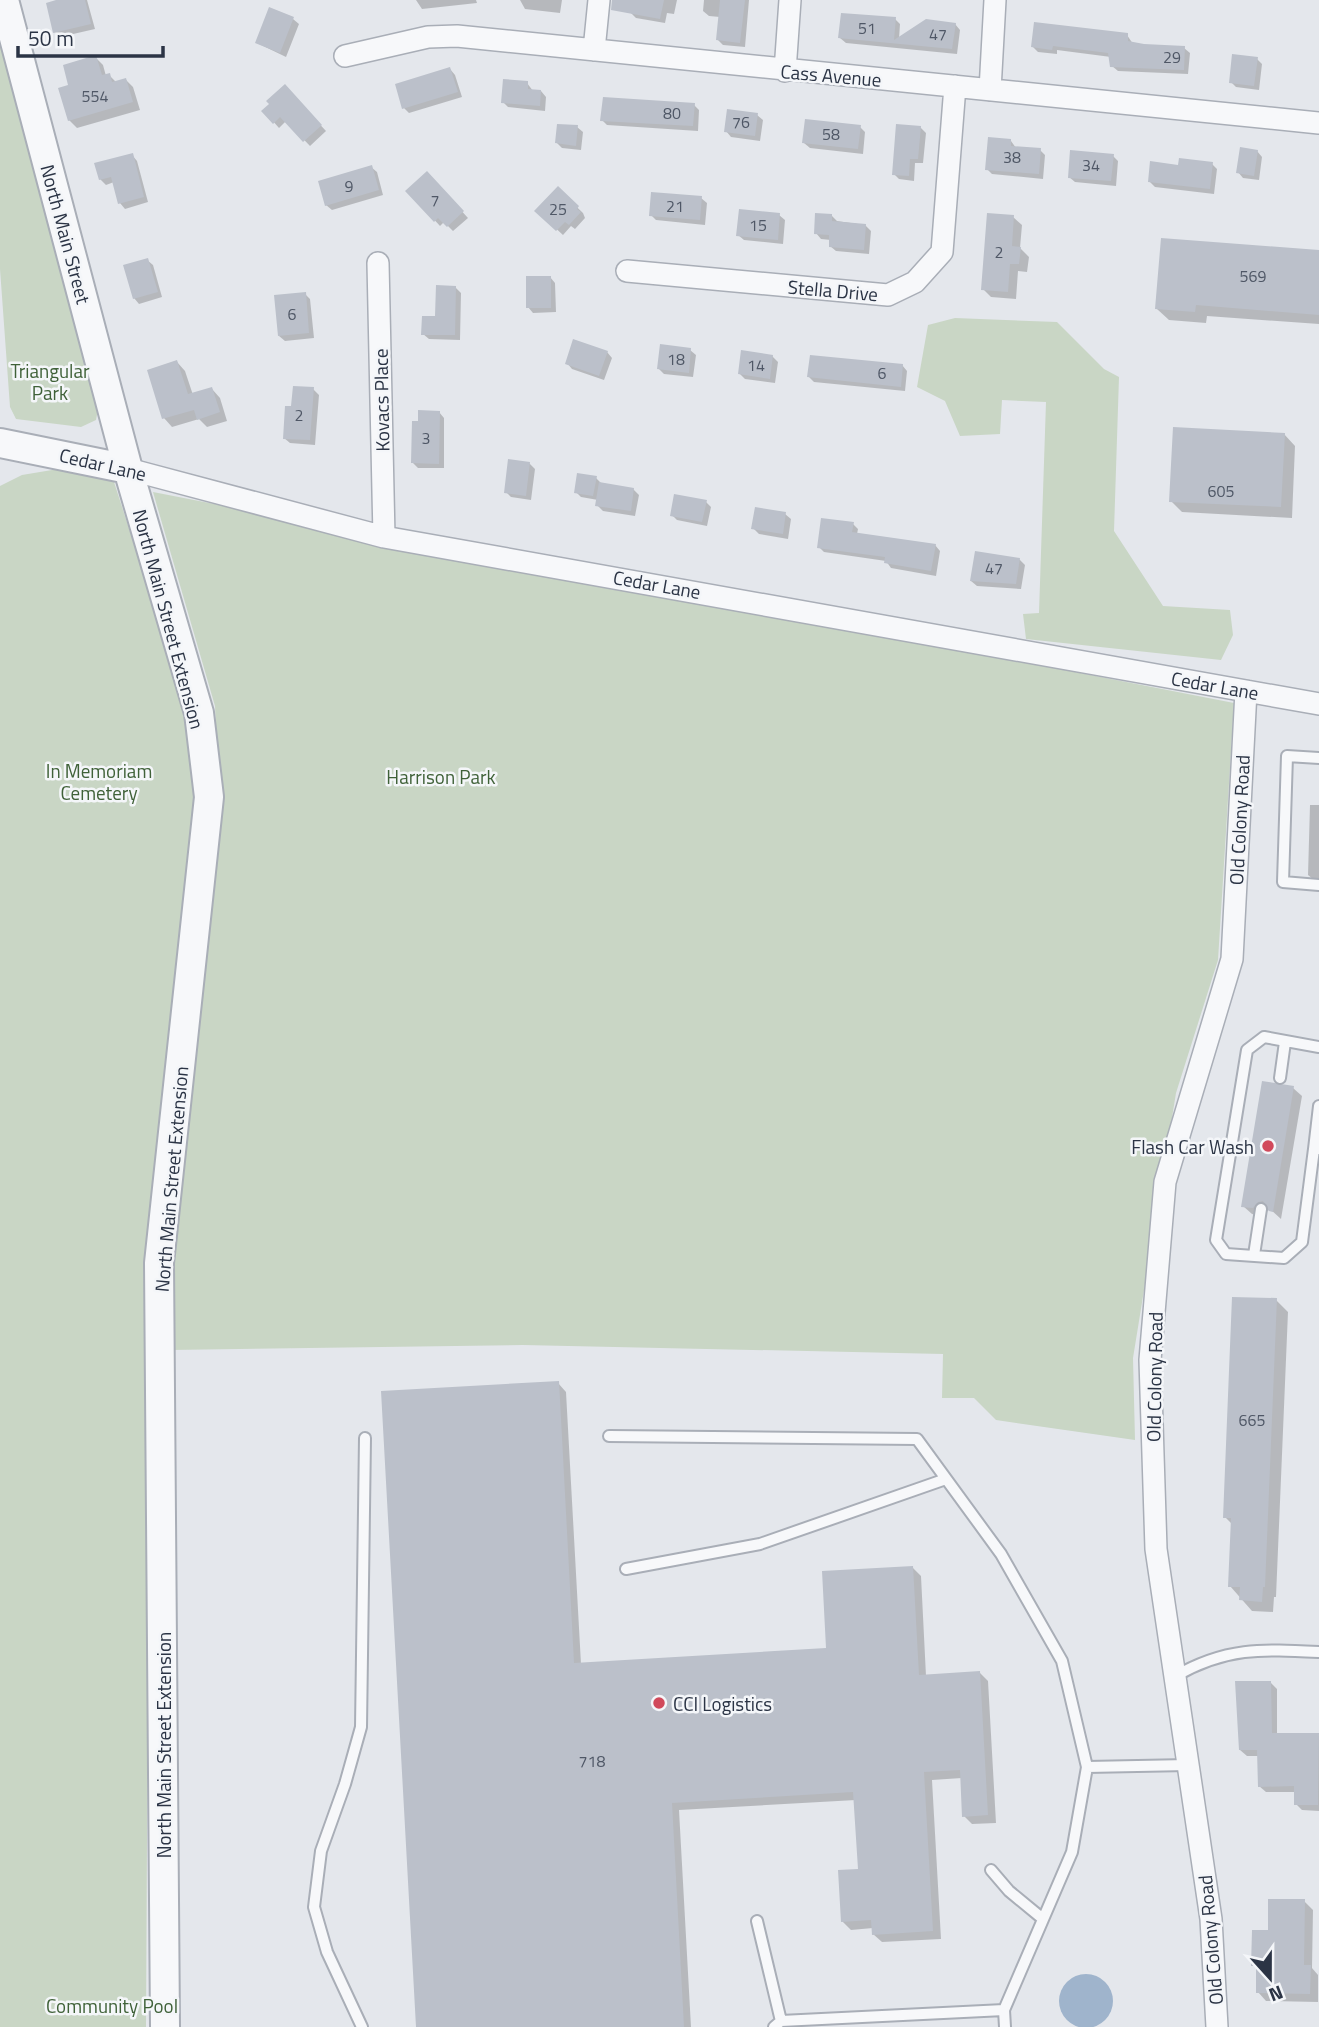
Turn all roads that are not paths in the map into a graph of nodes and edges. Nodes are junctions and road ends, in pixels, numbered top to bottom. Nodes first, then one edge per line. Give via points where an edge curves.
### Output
1 (5, 0) edge
2 (599, 0) edge
3 (790, 0) edge
4 (995, 0) edge
5 (594, 50) junction
6 (345, 56) dead end
7 (785, 71) junction
8 (954, 86) junction
9 (990, 90) junction
10 (1319, 123) edge
11 (378, 263) dead end
12 (627, 271) dead end
13 (0, 443) edge
14 (128, 469) junction
15 (384, 537) junction
16 (1246, 691) junction
17 (1319, 704) edge
18 (1319, 758) edge
19 (1319, 885) edge
20 (1285, 1042) junction
21 (1319, 1047) edge
22 (1280, 1077) dead end
23 (1319, 1106) edge
24 (1317, 1149) edge
25 (1261, 1209) dead end
26 (1254, 1255) junction
27 (609, 1436) dead end
28 (365, 1438) dead end
29 (946, 1479) junction
30 (626, 1569) dead end
31 (1319, 1653) edge
32 (1174, 1677) junction
33 (1188, 1765) junction
34 (1087, 1767) junction
35 (991, 1870) dead end
36 (1043, 1919) junction
37 (757, 1921) dead end
38 (1004, 2010) junction
39 (777, 2024) edge
40 (165, 2027) edge
41 (362, 2027) edge
42 (1005, 2027) edge
43 (1217, 2027) edge

1 - 14 street, North Main Street
2 - 5 street
3 - 7 street
4 - 9 street
5 - 6 street, Cass Avenue via 447,36
5 - 7 street, Cass Avenue
7 - 8 street, Cass Avenue
8 - 9 street, Cass Avenue
8 - 12 street, Stella Drive via 942,252 915,282 888,295
9 - 10 street, Cass Avenue
11 - 15 street, Kovacs Place
13 - 14 street, Cedar Lane
14 - 15 street, Cedar Lane
14 - 40 street, North Main Street Extension via 199,713 209,797 159,1263
15 - 16 street, Cedar Lane
16 - 17 street, Cedar Lane
16 - 32 street, Old Colony Road via 1232,959 1165,1182 1150,1360 1156,1549
18 - 19 lane via 1287,756 1283,882
20 - 21 lane
20 - 22 lane
20 - 26 lane via 1264,1037 1247,1050 1216,1240 1226,1254
23 - 24 lane
24 - 26 lane via 1302,1242 1284,1258
25 - 26 lane
27 - 29 lane via 917,1439
28 - 41 lane via 361,1727 321,1851 314,1908 327,1952
29 - 30 lane via 760,1544
29 - 34 lane via 1001,1555 1062,1661
31 - 32 lane via 1264,1649 1221,1654
32 - 33 street, Old Colony Road
33 - 34 lane
33 - 43 street, Old Colony Road via 1211,1919
34 - 36 lane via 1072,1852
35 - 36 lane
36 - 38 lane
37 - 39 lane
38 - 39 lane
38 - 42 lane

